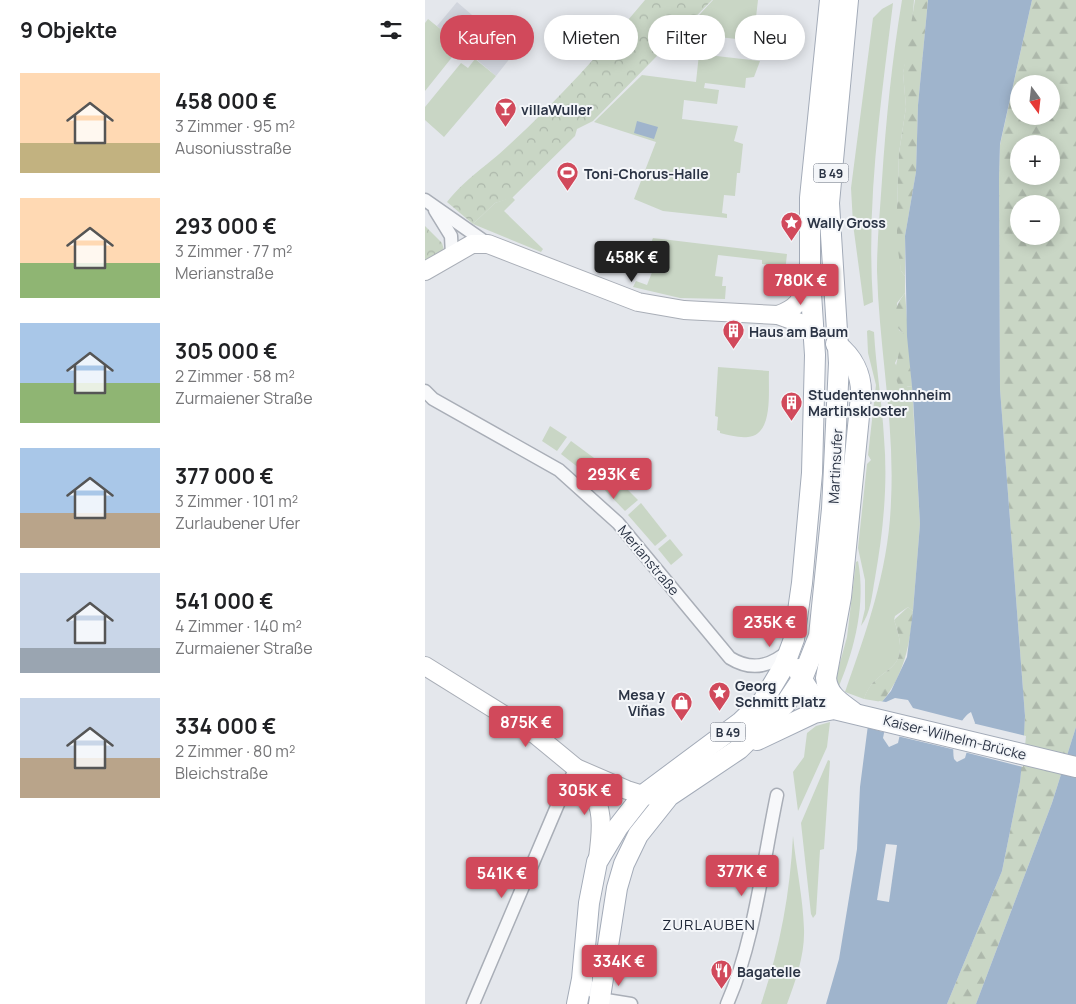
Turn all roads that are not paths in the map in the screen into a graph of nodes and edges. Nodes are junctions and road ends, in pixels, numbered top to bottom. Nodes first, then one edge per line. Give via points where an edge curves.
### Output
1 (830, 0) edge
2 (848, 0) edge
3 (430, 204) edge
4 (488, 244) junction
5 (452, 255) junction
6 (425, 272) edge
7 (810, 278) junction
8 (777, 315) junction
9 (814, 328) junction
10 (839, 347) junction
11 (425, 391) edge
12 (792, 641) junction
13 (425, 666) edge
14 (802, 679) junction
15 (833, 702) junction
16 (739, 749) junction
17 (1076, 767) edge
18 (576, 768) junction
19 (643, 795) junction
20 (777, 795) dead end
21 (669, 796) junction
22 (597, 862) junction
23 (582, 979) junction
24 (599, 1001) edge
25 (473, 1004) edge
26 (577, 1004) edge
27 (631, 1004) edge
28 (727, 1004) edge

1 - 7 main road, B 49 via 810,198
2 - 10 main road, B 49 via 829,203
3 - 4 street
3 - 5 street via 451,236
4 - 5 main road via 472,244
4 - 8 main road via 638,302 684,310
5 - 6 main road
7 - 8 main road via 799,303
7 - 9 main road, B 49
8 - 9 main road
9 - 10 main road
9 - 12 main road, Martinsufer / B 49 via 812,472 802,583
10 - 14 main road, Martinsufer / B 49 via 835,463 823,610 819,636
10 - 15 main road, Martinsufer via 858,372 861,391 841,597 826,670
11 - 12 street, Merianstraße via 433,399 559,470 618,523 730,658 741,665 756,667 772,663
12 - 14 main road, Martinsufer
12 - 19 main road, B 49 via 777,680 763,702
13 - 18 main road via 536,735
14 - 15 main road
14 - 16 main road, B 49 via 786,702
15 - 16 main road, Kaiser-Wilhelm-Brücke via 824,710
15 - 17 main road, Kaiser-Wilhelm-Brücke
16 - 21 main road, B 49
18 - 19 main road
18 - 22 main road via 598,803 602,817
18 - 25 street
19 - 21 main road
19 - 22 main road, B 49
20 - 28 street via 748,937 737,982
21 - 24 main road, B 49 via 638,835 624,864 617,888
22 - 23 main road, B 49 via 589,903
23 - 24 street
23 - 26 main road, B 49
24 - 27 street

